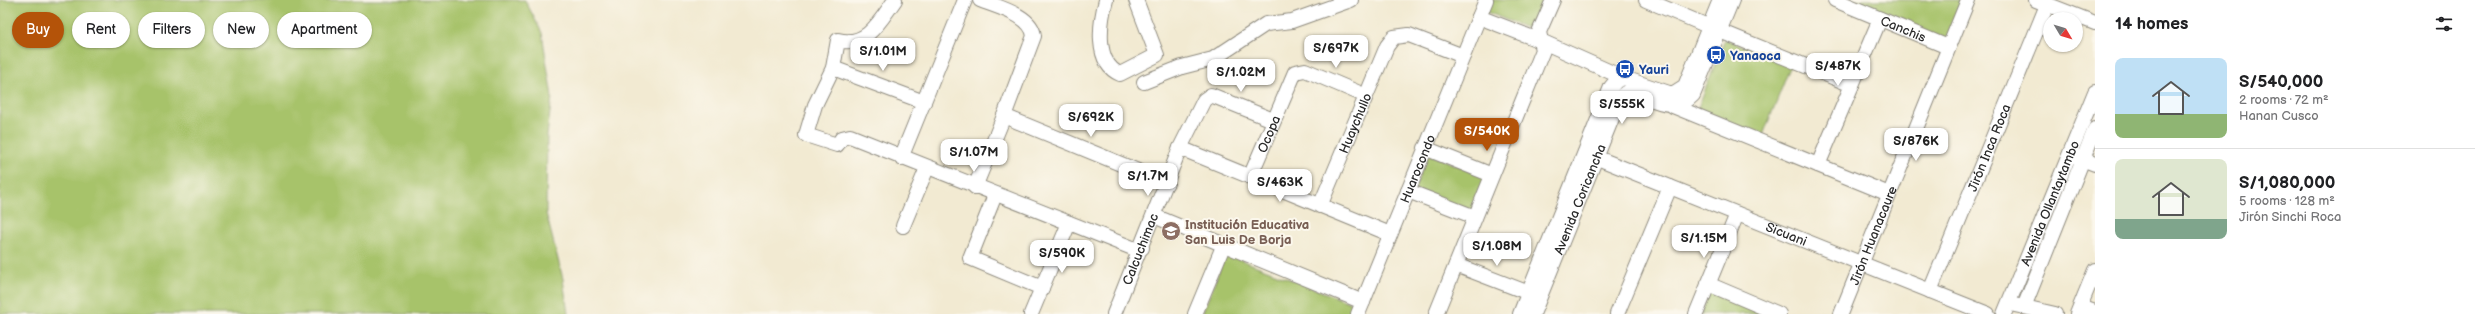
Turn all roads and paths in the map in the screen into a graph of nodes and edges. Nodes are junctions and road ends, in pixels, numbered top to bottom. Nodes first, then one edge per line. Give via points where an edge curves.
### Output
1 (896, 0) edge
2 (965, 0) edge
3 (980, 0) edge
4 (1106, 0) edge
5 (1136, 0) edge
6 (1352, 0) edge
7 (1486, 0) edge
8 (1553, 0) edge
9 (1646, 0) edge
10 (1720, 0) edge
11 (1732, 0) edge
12 (1835, 0) edge
13 (1968, 0) edge
14 (2041, 2) edge
15 (1479, 17) junction
16 (1880, 18) junction
17 (2095, 23) edge
18 (1715, 29) junction
19 (1541, 41) junction
20 (1948, 47) junction
21 (1463, 56) junction
22 (833, 68) junction
23 (1624, 78) junction
24 (1144, 82) dead end
25 (1852, 85) junction
26 (2095, 92) edge
27 (1364, 96) junction
28 (924, 102) junction
29 (1673, 106) junction
30 (1004, 116) junction
31 (1273, 120) junction
32 (2095, 129) edge
33 (1180, 148) junction
34 (1426, 148) junction
35 (1590, 156) junction
36 (901, 158) junction
37 (2083, 159) edge
38 (1818, 165) junction
39 (927, 168) junction
40 (1492, 175) junction
41 (1250, 177) junction
42 (1167, 183) junction
43 (975, 187) junction
44 (1670, 187) junction
45 (1408, 191) junction
46 (1889, 194) junction
47 (995, 195) junction
48 (1320, 206) junction
49 (1737, 214) junction
50 (1154, 216) junction
51 (1475, 217) junction
52 (1069, 223) junction
53 (903, 226) dead end
54 (1390, 234) junction
55 (1224, 244) junction
56 (1142, 248) junction
57 (1862, 263) junction
58 (1456, 265) junction
59 (2095, 270) edge
60 (1708, 284) junction
61 (1042, 288) junction
62 (1930, 291) junction
63 (1529, 293) junction
64 (2024, 307) junction
65 (1360, 308) edge
66 (2006, 309) edge
67 (2079, 311) edge
68 (2095, 312) edge
69 (1031, 314) edge
70 (1114, 314) edge
71 (1195, 314) edge
72 (1436, 314) edge
73 (1520, 314) edge
74 (1533, 314) edge
75 (1617, 314) edge
76 (1696, 314) edge
77 (1779, 314) edge
78 (1841, 314) edge
79 (1988, 314) edge
80 (2055, 314) edge

1 - 22 street via 868,36 853,41 838,40
2 - 28 street
3 - 30 street via 1024,20 1033,30 1033,43
4 - 5 street via 1101,33 1103,51 1106,61 1120,74 1158,55
6 - 24 street via 1292,21 1266,24 1213,59 1182,67
7 - 15 street, Huarocondo
8 - 19 street via 1539,32
9 - 18 street
10 - 18 street
11 - 18 street
12 - 16 street, Canchis
13 - 20 street, Jirón Huanacaure
14 - 17 street
14 - 62 street, Jirón Inca Roca
15 - 19 street
15 - 21 street, Huarocondo
16 - 20 street, Canchis
16 - 25 street
18 - 23 street via 1685,86 1679,90 1668,93
18 - 25 street
18 - 29 street via 1693,95 1681,105
19 - 23 street
19 - 40 street via 1543,50
20 - 46 street, Jirón Huanacaure
21 - 27 street, Huaychullo via 1401,34 1390,40
21 - 34 street, Huarocondo
22 - 28 street
22 - 36 street via 815,105 806,135 837,145 842,138 850,136
23 - 35 street, Avenida Coricancha via 1616,81 1611,87
25 - 38 street
26 - 37 street, Avenida Ollantaytambo
27 - 31 street, Ocopa via 1300,70 1292,76
27 - 48 street, Huaychullo
28 - 36 street
29 - 35 street, Avenida Coricancha via 1632,92 1625,93
29 - 38 street
30 - 42 street
30 - 43 street
31 - 33 street, Calcuchimac via 1211,96 1204,100
31 - 41 street, Ocopa
32 - 37 street, Avenida Ollantaytambo
33 - 41 street
33 - 42 street, Calcuchimac
34 - 40 street
34 - 45 street, Huarocondo
35 - 44 street, Sicuani
35 - 63 street, Avenida Coricancha
35 - 74 street, Avenida Coricancha
36 - 39 street
37 - 64 street, Avenida Ollantaytambo
37 - 66 street, Avenida Ollantaytambo
38 - 46 street
39 - 43 street
39 - 53 street
40 - 51 street
41 - 48 street
42 - 50 street, Calcuchimac
43 - 47 street
44 - 49 street, Sicuani
44 - 75 street
45 - 51 street
45 - 54 street, Huarocondo
46 - 57 street, Jirón Huanacaure
47 - 52 street
47 - 61 street via 970,258
48 - 54 street
49 - 57 street, Sicuani
49 - 60 street
50 - 55 street
50 - 56 street, Calcuchimac
51 - 58 street
52 - 56 street via 1135,249
52 - 61 street
54 - 65 street, Huarocondo
55 - 65 street
55 - 71 street
56 - 70 street, Calcuchimac
57 - 62 street, Sicuani
57 - 78 street, Jirón Huanacaure
58 - 63 street
58 - 72 street
59 - 67 street
60 - 76 street
60 - 77 street
61 - 69 street
62 - 79 street, Sicuani
63 - 73 street, Avenida Coricancha
64 - 66 street
64 - 80 street
67 - 68 street

